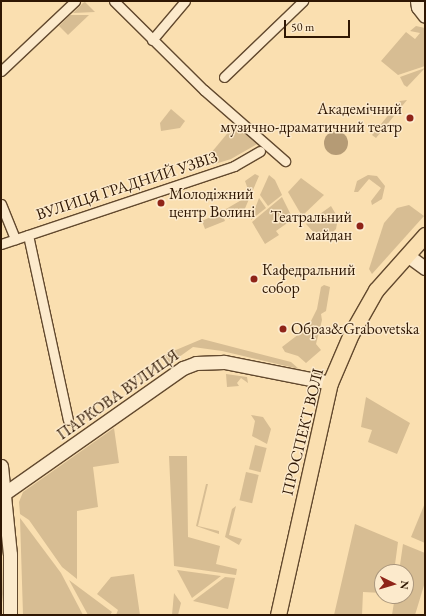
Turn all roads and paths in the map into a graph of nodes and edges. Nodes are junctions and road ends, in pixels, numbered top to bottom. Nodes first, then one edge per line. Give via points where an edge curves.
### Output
1 (75, 1) edge
2 (114, 1) edge
3 (185, 1) edge
4 (303, 1) edge
5 (152, 40) junction
6 (1, 71) edge
7 (224, 77) dead end
8 (260, 151) dead end
9 (285, 161) dead end
10 (1, 204) edge
11 (28, 235) junction
12 (425, 235) edge
13 (15, 239) junction
14 (1, 244) edge
15 (407, 255) junction
16 (425, 268) edge
17 (330, 384) junction
18 (68, 420) dead end
19 (1, 466) edge
20 (5, 493) junction
21 (10, 615) edge
22 (278, 615) edge

1 - 6 street
2 - 5 street
3 - 5 street
4 - 7 street
5 - 9 street
8 - 11 street, ВУЛИЦЯ ГРАДНИЙ УЗВІЗ via 234,166
10 - 13 street
11 - 13 street, ВУЛИЦЯ ГРАДНИЙ УЗВІЗ
11 - 18 street
12 - 15 main road, ПРОСПЕКТ ВОЛІ
13 - 14 street, ВУЛИЦЯ ГРАДНИЙ УЗВІЗ
15 - 16 main road
15 - 17 main road, ПРОСПЕКТ ВОЛІ via 376,290 351,334
17 - 20 main road, ПАРКОВА ВУЛИЦЯ via 224,362 196,362 183,368
17 - 22 main road, ПРОСПЕКТ ВОЛІ
19 - 20 main road
20 - 21 main road via 10,554

